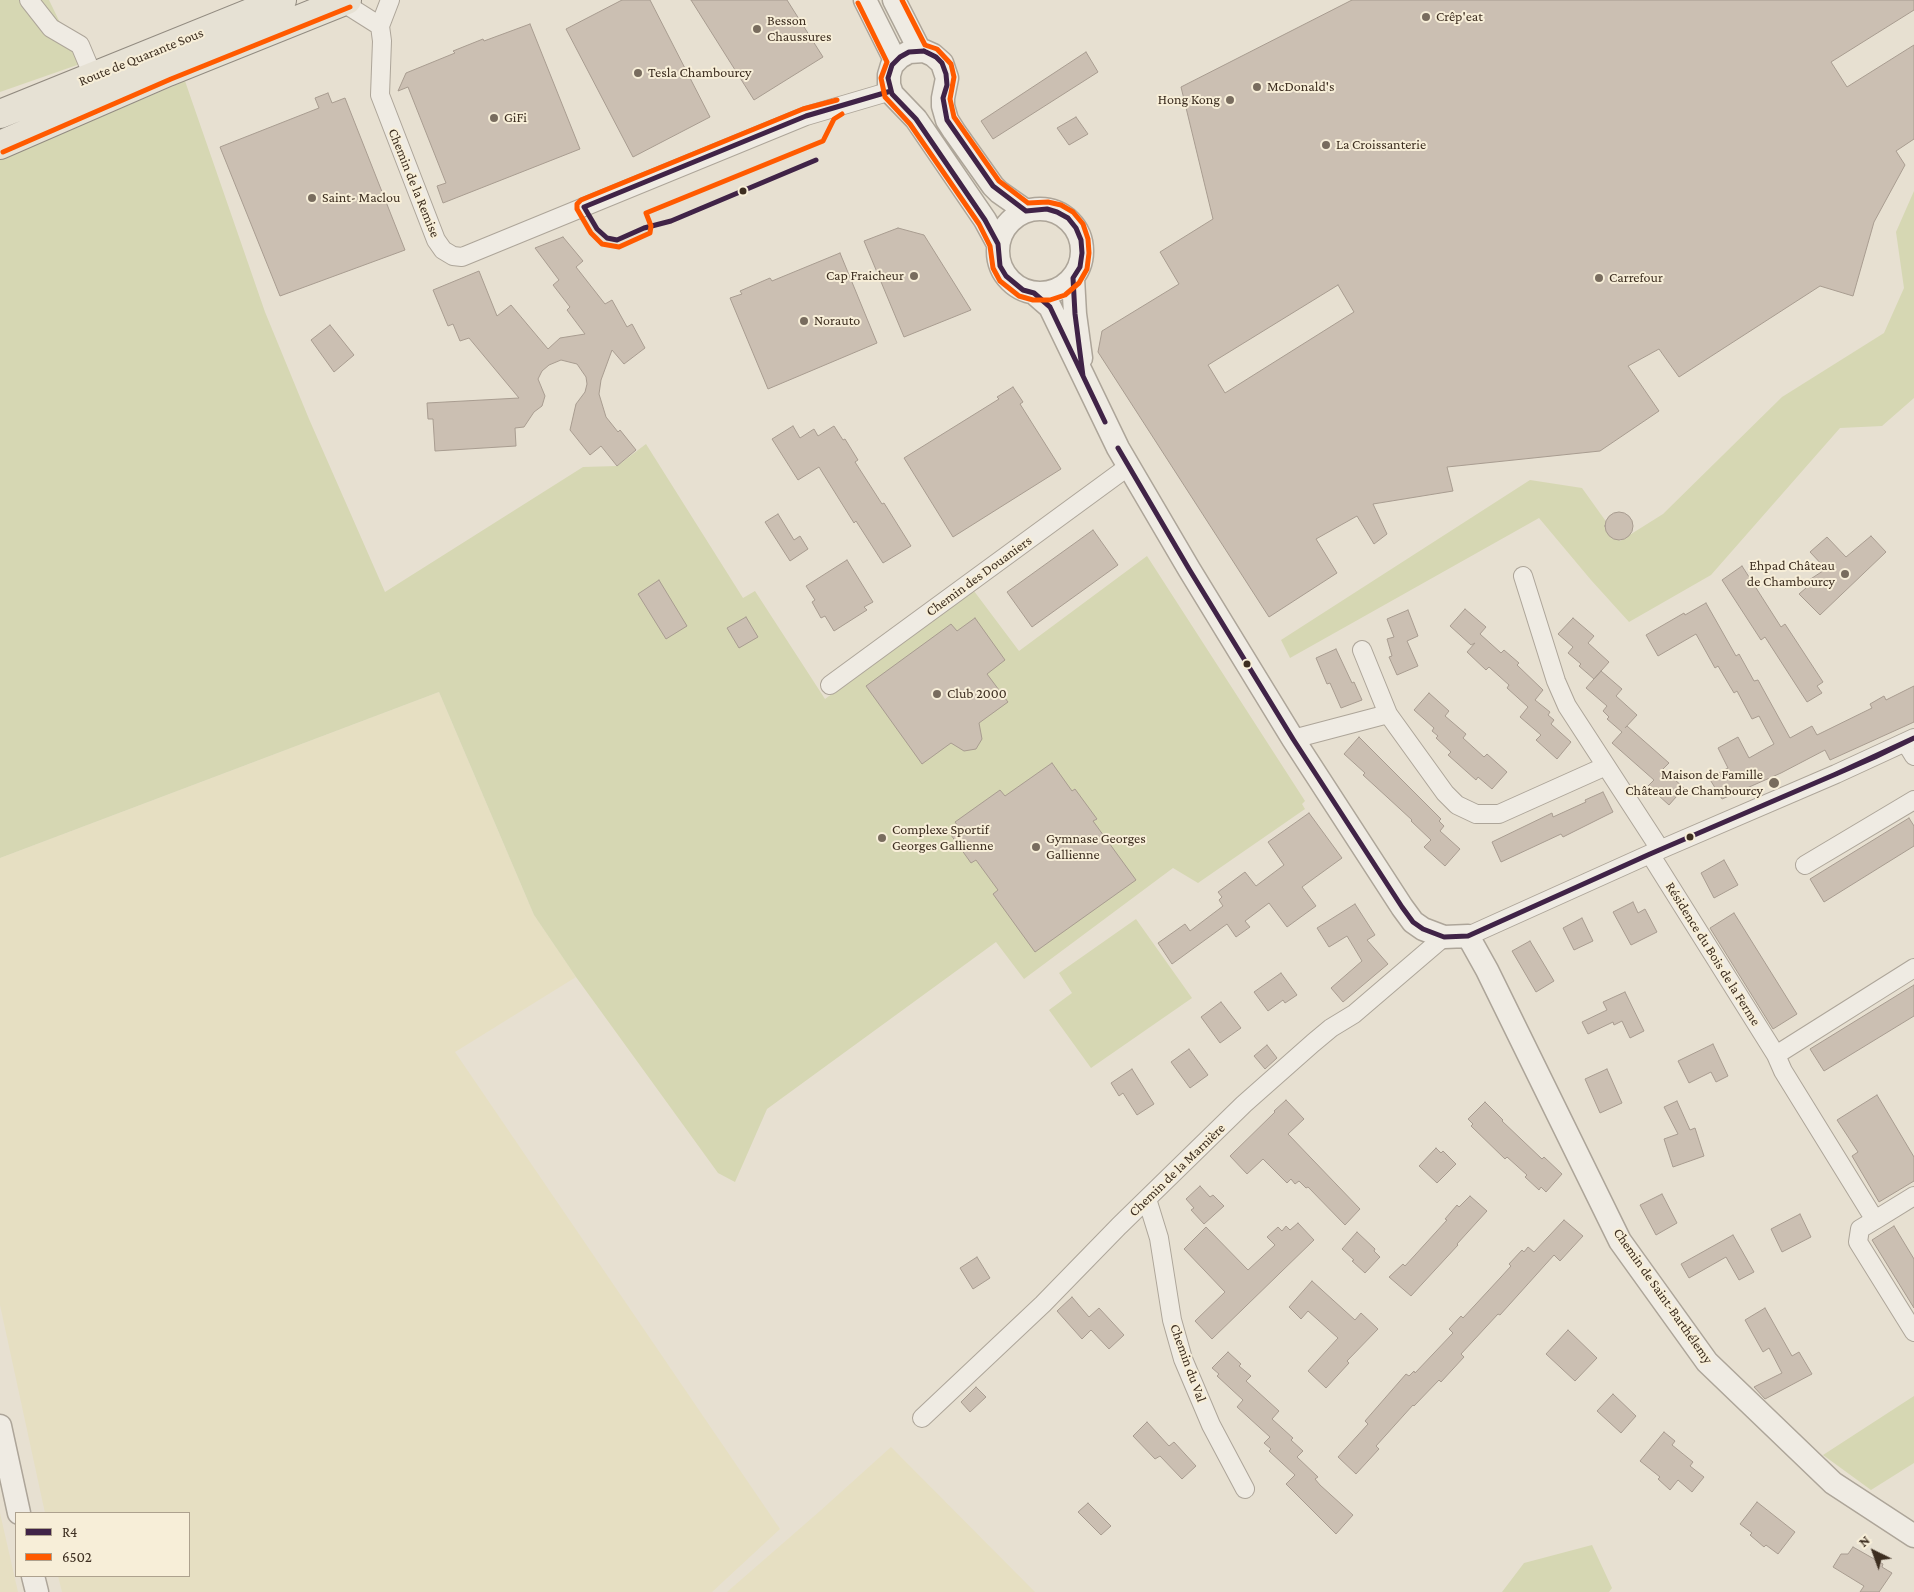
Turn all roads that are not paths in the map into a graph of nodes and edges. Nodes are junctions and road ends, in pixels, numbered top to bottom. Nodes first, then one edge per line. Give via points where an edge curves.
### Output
1 (30, 0) edge
2 (282, 0) edge
3 (390, 0) edge
4 (865, 0) edge
5 (894, 0) edge
6 (344, 1) edge
7 (380, 26) junction
8 (920, 51) junction
9 (894, 62) junction
10 (93, 76) junction
11 (890, 91) junction
12 (73, 112) junction
13 (0, 114) edge
14 (0, 141) edge
15 (0, 146) edge
16 (1026, 211) junction
17 (998, 244) junction
18 (1073, 278) junction
19 (1034, 293) junction
20 (1083, 376) junction
21 (1129, 466) junction
22 (1523, 576) dead end
23 (1362, 650) dead end
24 (830, 685) dead end
25 (1388, 714) junction
26 (1293, 739) junction
27 (1911, 746) edge
28 (1606, 766) junction
29 (1914, 800) edge
30 (1655, 851) junction
31 (1806, 865) dead end
32 (1468, 936) junction
33 (1444, 937) junction
34 (1914, 968) edge
35 (1776, 1055) junction
36 (1914, 1196) edge
37 (1146, 1199) junction
38 (1875, 1220) junction
39 (1914, 1332) edge
40 (922, 1418) dead end
41 (0, 1426) edge
42 (1244, 1489) dead end
43 (19, 1512) edge
44 (1914, 1536) edge
45 (33, 1577) edge
46 (37, 1592) edge

1 - 10 street via 51,28 80,46
2 - 10 main road, Route de Quarante Sous
3 - 7 street, Chemin de la Remise
4 - 9 street
5 - 8 street
6 - 7 street
6 - 12 main road, Route de Quarante Sous
7 - 11 street, Chemin de la Remise via 380,95 436,240 453,256 462,257 806,116
8 - 9 street via 906,53
8 - 16 street via 936,57 945,70 947,82 943,106 954,131 998,192
9 - 11 street via 888,78
10 - 13 main road, Route de Quarante Sous
11 - 17 street via 916,119
12 - 14 main road, Route de Quarante Sous
12 - 15 main road, Route de Quarante Sous
16 - 17 street via 1008,224
16 - 18 street via 1047,209 1056,212 1068,218 1076,228 1082,253 1080,267
17 - 19 street via 1000,266 1006,276 1023,290
18 - 19 street via 1062,288
18 - 20 street
19 - 20 street via 1050,307
20 - 21 street
21 - 24 street, Chemin des Douaniers
21 - 26 street
22 - 28 street, Résidence du Bois de la Ferme via 1556,681 1567,706
23 - 25 street
25 - 26 street
25 - 28 street via 1445,793 1457,805 1476,814 1499,814
26 - 33 street via 1402,907 1418,926
27 - 30 street
28 - 30 street, Résidence du Bois de la Ferme
29 - 31 street
30 - 32 street
30 - 35 street, Résidence du Bois de la Ferme
32 - 33 street
32 - 44 street, Chemin de Saint-Barthélemy via 1620,1241 1707,1362 1833,1483
33 - 37 street, Chemin de la Marnière via 1354,1014 1306,1049
34 - 35 street
35 - 38 street, Résidence du Bois de la Ferme
36 - 38 street
37 - 40 street, Chemin de la Marnière via 1044,1304
37 - 42 street, Chemin du Val via 1159,1238 1172,1320 1184,1359 1211,1425
38 - 39 street via 1860,1230 1858,1242
41 - 43 street
45 - 46 street

